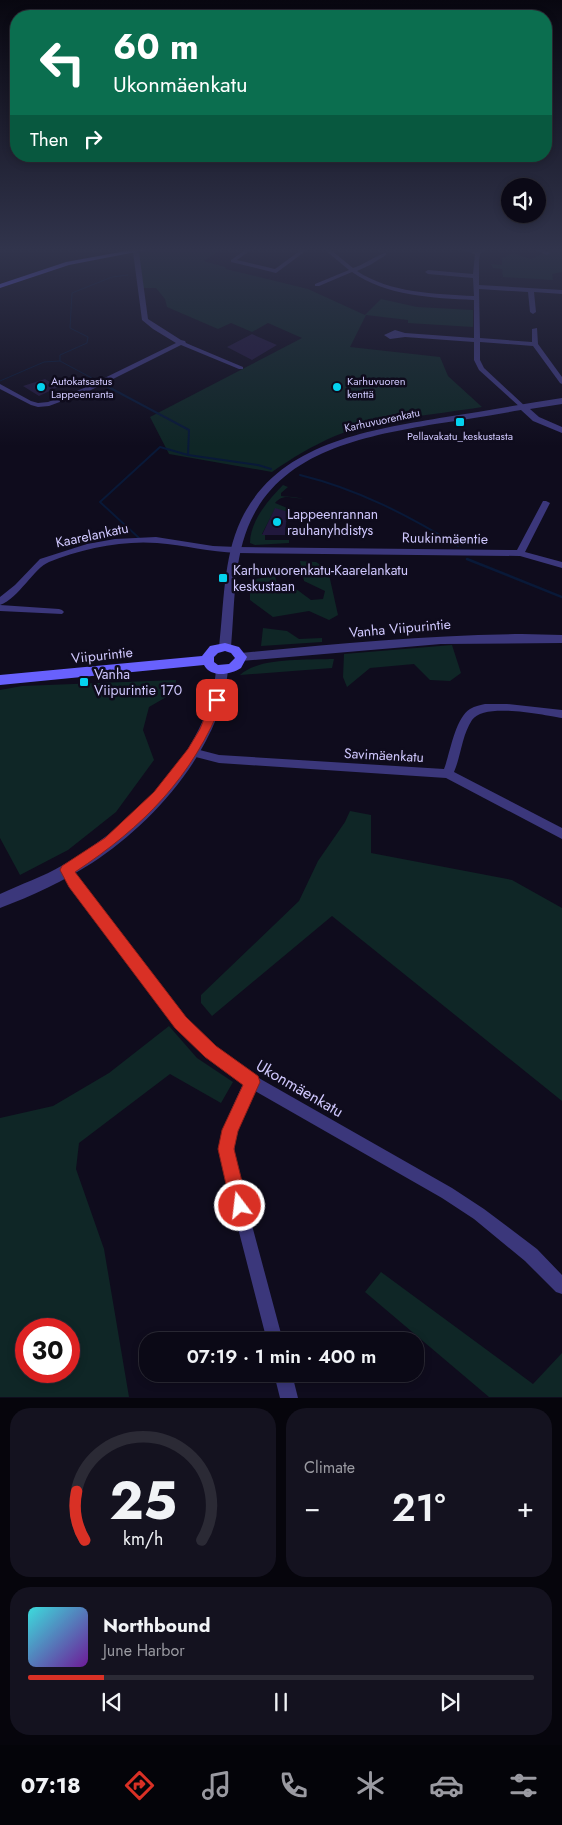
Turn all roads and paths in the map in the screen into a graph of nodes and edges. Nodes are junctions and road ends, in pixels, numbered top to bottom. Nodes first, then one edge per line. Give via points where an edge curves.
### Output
1 (146, 315) edge
2 (476, 315) edge
3 (535, 329) dead end
4 (405, 336) dead end
5 (477, 340) junction
6 (183, 342) junction
7 (536, 344) junction
8 (241, 368) dead end
9 (562, 382) edge
10 (0, 386) edge
11 (562, 400) edge
12 (523, 407) junction
13 (562, 430) edge
14 (546, 503) dead end
15 (237, 550) junction
16 (520, 554) junction
17 (562, 565) edge
18 (0, 602) edge
19 (0, 608) edge
20 (60, 612) dead end
21 (562, 639) edge
22 (225, 647) junction
23 (241, 657) junction
24 (207, 660) junction
25 (222, 670) junction
26 (0, 680) edge
27 (562, 714) edge
28 (192, 752) junction
29 (448, 774) junction
30 (562, 834) edge
31 (67, 870) junction
32 (0, 901) edge
33 (252, 1082) junction
34 (562, 1286) edge
35 (273, 1332) edge
36 (285, 1382) edge
37 (290, 1398) edge

1 - 6 street via 153,327
2 - 5 street
3 - 7 street
4 - 5 street
5 - 7 street
5 - 12 street via 477,360 481,369
6 - 8 street
6 - 10 street via 47,405 31,403
7 - 9 street
11 - 12 street, Karhuvuorenkatu
12 - 13 street via 536,419
12 - 15 street, Karhuvuorenkatu via 364,435 325,449 290,468 262,494 245,522
14 - 16 street
15 - 16 street, Ruukinmäentie
15 - 18 street, Kaarelankatu via 156,540 130,540 86,547 43,561
15 - 22 street, Karhuvuorenkatu
16 - 17 street, Ruukinmäentie
19 - 20 street
21 - 23 street, Vanha Viipurintie via 422,640
22 - 23 main road via 235,650
22 - 24 main road via 214,649
23 - 25 main road via 233,668
24 - 25 main road via 212,667
24 - 26 main road, Viipurintie
25 - 28 street via 215,710
27 - 29 street via 493,708 476,710 464,725
28 - 29 street, Savimäenkatu via 228,760
28 - 31 street via 140,816 110,842
29 - 30 street, Savimäenkatu
31 - 32 street
31 - 33 street, Ukonmäenkatu via 73,883 181,1023 210,1052
33 - 34 street, Ukonmäenkatu via 479,1214 531,1255
33 - 35 street via 230,1130 226,1149
36 - 37 street

